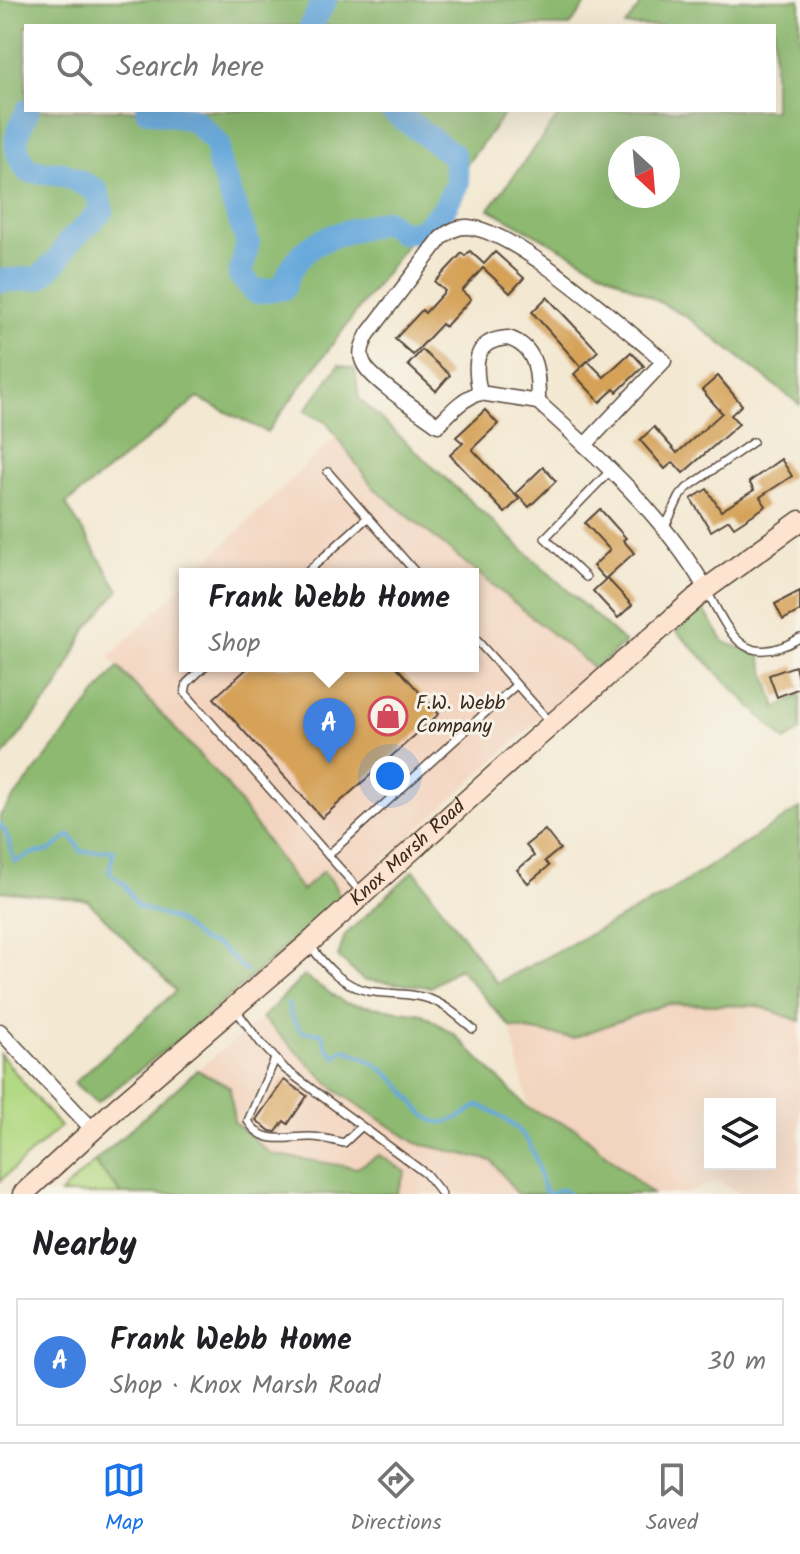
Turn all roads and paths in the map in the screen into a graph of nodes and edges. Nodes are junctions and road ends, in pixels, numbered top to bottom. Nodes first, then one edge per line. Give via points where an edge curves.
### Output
1 (480, 393) junction
2 (538, 402) junction
3 (753, 442) dead end
4 (585, 445) junction
5 (611, 470) junction
6 (328, 472) dead end
7 (368, 517) junction
8 (800, 521) edge
9 (664, 529) junction
10 (312, 568) edge
11 (412, 568) edge
12 (586, 577) dead end
13 (706, 589) junction
14 (800, 638) edge
15 (479, 643) edge
16 (199, 672) edge
17 (516, 685) junction
18 (552, 724) junction
19 (328, 855) junction
20 (362, 894) junction
21 (309, 943) junction
22 (234, 1008) junction
23 (473, 1029) dead end
24 (0, 1031) edge
25 (275, 1059) junction
26 (361, 1127) junction
27 (93, 1130) junction
28 (23, 1194) edge
29 (442, 1194) edge

1 - 2 street
1 - 2 street via 475,371 481,350 508,338 532,354
1 - 4 street via 469,396 438,425 369,372 361,355 377,322 441,238 457,228 505,240 540,262 664,361
2 - 4 street
3 - 9 lane via 687,488
4 - 5 street
5 - 9 street
5 - 12 lane via 545,538
6 - 7 lane
7 - 10 lane
7 - 11 lane
8 - 13 main road, Knox Marsh Road
9 - 13 street
13 - 14 lane via 730,630 754,651 776,650
13 - 18 main road, Knox Marsh Road
15 - 17 lane
16 - 19 lane via 185,693
17 - 18 lane
17 - 19 lane
18 - 20 main road, Knox Marsh Road
19 - 20 lane
20 - 21 main road, Knox Marsh Road
21 - 22 main road, Knox Marsh Road
21 - 23 lane via 340,979 354,987 434,1000
22 - 25 lane
22 - 27 main road, Knox Marsh Road
24 - 27 street
25 - 26 lane
25 - 26 lane via 248,1121 262,1136 344,1143
26 - 29 lane via 426,1174
27 - 28 main road, Knox Marsh Road

